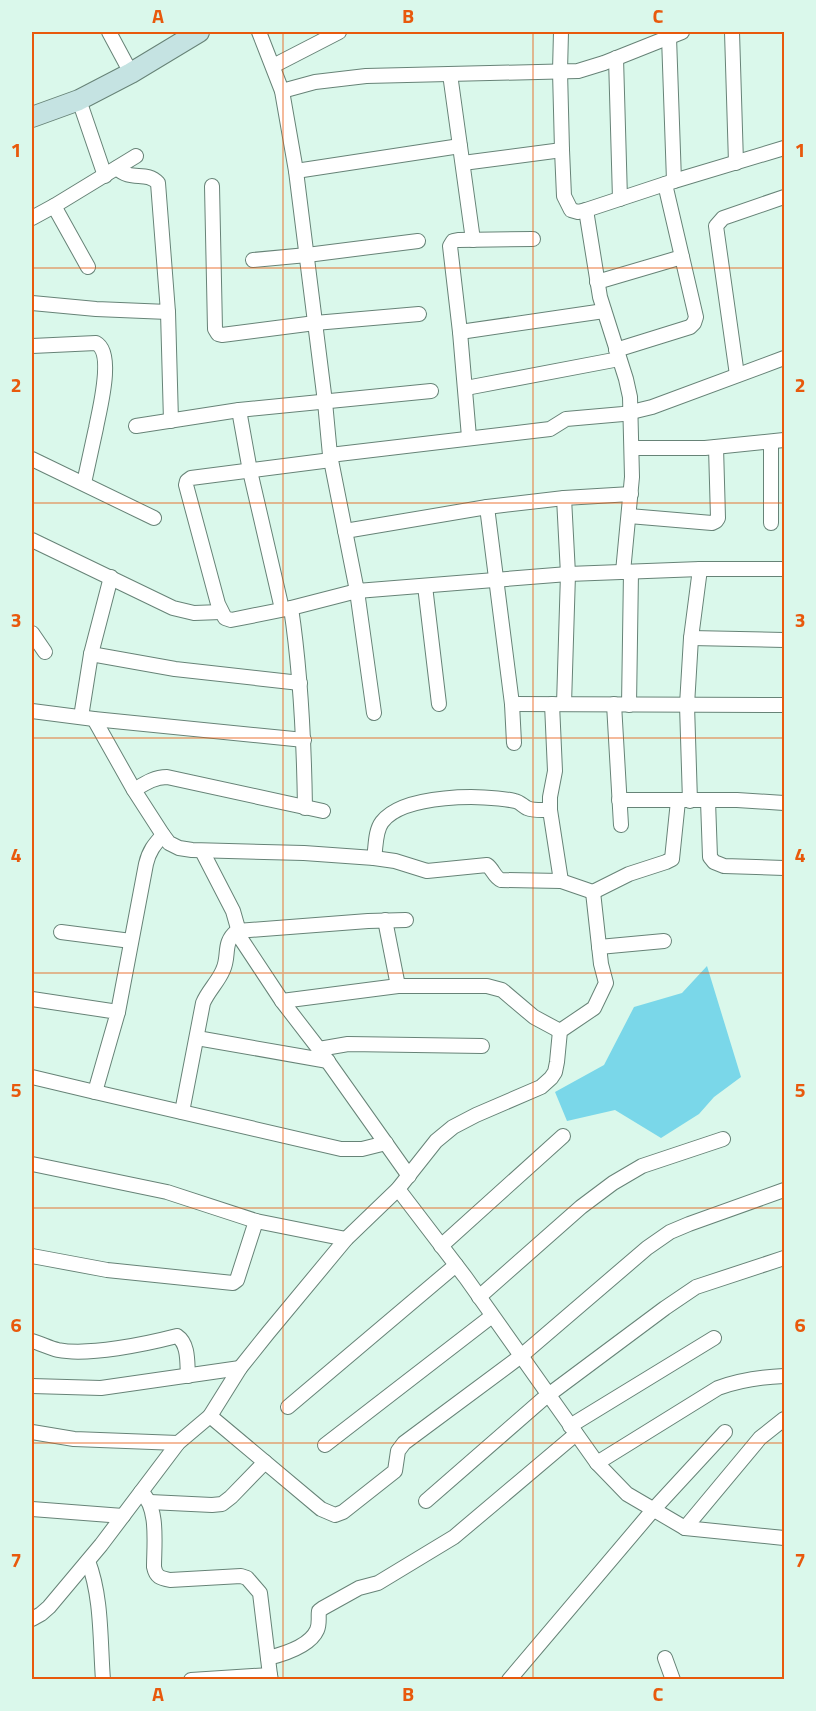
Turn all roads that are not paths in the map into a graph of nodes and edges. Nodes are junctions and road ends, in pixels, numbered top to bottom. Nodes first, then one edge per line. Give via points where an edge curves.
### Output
1 (109, 32) edge
2 (259, 32) edge
3 (339, 32) edge
4 (561, 32) edge
5 (732, 32) edge
6 (194, 33) edge
7 (676, 34) edge
8 (616, 58) junction
9 (273, 66) junction
10 (560, 71) junction
11 (131, 73) junction
12 (450, 74) junction
13 (282, 91) junction
14 (79, 100) junction
15 (32, 117) edge
16 (460, 146) junction
17 (784, 148) edge
18 (562, 150) junction
19 (136, 156) dead end
20 (736, 162) junction
21 (463, 163) junction
22 (296, 171) junction
23 (111, 172) junction
24 (670, 183) junction
25 (212, 186) dead end
26 (784, 197) edge
27 (620, 199) junction
28 (54, 206) junction
29 (586, 210) junction
30 (32, 214) edge
31 (533, 239) dead end
32 (473, 240) junction
33 (418, 241) dead end
34 (307, 255) junction
35 (682, 257) junction
36 (254, 260) dead end
37 (88, 267) dead end
38 (597, 282) junction
39 (32, 303) edge
40 (604, 311) junction
41 (168, 312) junction
42 (419, 314) dead end
43 (315, 323) junction
44 (460, 332) junction
45 (32, 346) edge
46 (618, 354) junction
47 (784, 358) edge
48 (737, 375) junction
49 (466, 388) junction
50 (431, 391) dead end
51 (326, 402) junction
52 (238, 410) junction
53 (631, 413) junction
54 (171, 421) junction
55 (136, 426) dead end
56 (469, 437) junction
57 (778, 441) edge
58 (716, 447) junction
59 (632, 448) junction
60 (331, 458) junction
61 (32, 459) edge
62 (250, 471) junction
63 (84, 483) junction
64 (631, 494) junction
65 (564, 498) junction
66 (487, 507) junction
67 (629, 516) junction
68 (154, 518) dead end
69 (771, 523) dead end
70 (345, 531) junction
71 (32, 540) edge
72 (700, 569) junction
73 (784, 570) edge
74 (627, 572) junction
75 (568, 574) junction
76 (111, 577) junction
77 (497, 579) junction
78 (425, 586) junction
79 (357, 591) junction
80 (286, 609) junction
81 (221, 612) junction
82 (32, 633) edge
83 (691, 638) junction
84 (784, 640) edge
85 (45, 652) dead end
86 (91, 654) junction
87 (300, 684) junction
88 (439, 704) dead end
89 (512, 704) junction
90 (558, 704) junction
91 (621, 705) junction
92 (687, 705) junction
93 (784, 705) edge
94 (32, 711) edge
95 (374, 713) dead end
96 (88, 718) junction
97 (304, 740) junction
98 (514, 743) dead end
99 (134, 790) junction
100 (619, 801) junction
101 (684, 801) junction
102 (708, 801) junction
103 (784, 802) edge
104 (305, 808) junction
105 (550, 810) junction
106 (323, 812) dead end
107 (621, 825) dead end
108 (163, 835) junction
109 (202, 851) junction
110 (374, 858) junction
111 (784, 868) edge
112 (561, 881) junction
113 (593, 892) junction
114 (385, 920) junction
115 (406, 920) dead end
116 (237, 931) junction
117 (61, 932) dead end
118 (132, 941) junction
119 (664, 941) dead end
120 (599, 947) junction
121 (398, 986) junction
122 (32, 999) edge
123 (282, 1001) junction
124 (118, 1012) junction
125 (560, 1032) junction
126 (196, 1038) junction
127 (482, 1046) dead end
128 (319, 1049) junction
129 (328, 1062) junction
130 (32, 1077) edge
131 (95, 1092) junction
132 (182, 1112) junction
133 (563, 1136) dead end
134 (723, 1139) dead end
135 (386, 1143) junction
136 (32, 1164) edge
137 (409, 1176) junction
138 (398, 1189) junction
139 (784, 1190) edge
140 (256, 1221) junction
141 (346, 1239) junction
142 (441, 1246) junction
143 (32, 1256) edge
144 (784, 1258) edge
145 (456, 1265) junction
146 (479, 1297) junction
147 (492, 1316) junction
148 (714, 1338) dead end
149 (32, 1341) edge
150 (521, 1356) junction
151 (240, 1368) junction
152 (188, 1376) junction
153 (784, 1376) edge
154 (32, 1386) edge
155 (548, 1395) junction
156 (288, 1407) dead end
157 (210, 1416) junction
158 (784, 1419) edge
159 (573, 1430) junction
160 (32, 1432) edge
161 (725, 1432) dead end
162 (178, 1443) junction
163 (325, 1445) dead end
164 (265, 1462) junction
165 (597, 1463) junction
166 (145, 1497) junction
167 (426, 1501) dead end
168 (32, 1509) edge
169 (653, 1510) junction
170 (123, 1516) junction
171 (685, 1528) junction
172 (784, 1538) edge
173 (87, 1561) junction
174 (32, 1619) edge
175 (268, 1658) junction
176 (665, 1658) dead end
177 (271, 1677) edge
178 (103, 1680) edge
179 (191, 1680) edge
180 (509, 1680) edge
181 (673, 1680) edge

1 - 11 street
2 - 9 street
3 - 9 street
4 - 10 street
5 - 20 street
6 - 11 street
7 - 8 street
7 - 24 street
8 - 10 street via 578,71
8 - 27 street
9 - 13 street
10 - 12 street
10 - 18 street
11 - 14 street
12 - 13 street via 366,75
12 - 16 street
13 - 22 street
14 - 15 street
14 - 23 street
16 - 21 street
16 - 22 street
17 - 20 street
18 - 21 street
18 - 29 street via 567,204 571,210
19 - 23 street
20 - 24 street
21 - 32 street
22 - 34 street
23 - 28 street
23 - 41 street via 148,177 158,183
24 - 27 street
24 - 35 street
25 - 43 street via 218,334
26 - 48 street via 723,218 716,226
27 - 29 street
28 - 30 street
28 - 37 street
29 - 38 street
31 - 32 street
32 - 44 street via 453,241 450,246
33 - 34 street
34 - 36 street
34 - 43 street
35 - 38 street
35 - 46 street via 696,317 694,323
38 - 40 street
39 - 41 street
40 - 44 street
40 - 46 street
41 - 54 street
42 - 43 street
43 - 51 street
44 - 49 street
45 - 63 street via 96,343 103,349 104,392
46 - 49 street
46 - 53 street
47 - 48 street
48 - 53 street
49 - 56 street
50 - 51 street
51 - 52 street
51 - 60 street
52 - 54 street
52 - 62 street
53 - 56 street via 566,419 550,429
53 - 59 street
54 - 55 street
56 - 60 street
57 - 58 street
57 - 69 street
58 - 59 street
58 - 67 street via 716,521
59 - 64 street
60 - 62 street
60 - 70 street
61 - 63 street
62 - 80 street
62 - 81 street via 187,480
63 - 68 street
64 - 65 street
64 - 67 street
65 - 66 street
65 - 75 street
66 - 70 street
66 - 77 street
67 - 74 street
70 - 79 street
71 - 76 street
72 - 73 street
72 - 74 street
72 - 83 street
74 - 75 street
74 - 91 street
75 - 77 street
75 - 90 street
76 - 81 street via 183,611
76 - 86 street
77 - 78 street
77 - 89 street
78 - 79 street
78 - 88 street
79 - 80 street
79 - 95 street
80 - 81 street via 231,620
80 - 87 street via 298,654
82 - 85 street
83 - 84 street
83 - 92 street
86 - 87 street
86 - 96 street
87 - 97 street
89 - 90 street
89 - 98 street
90 - 91 street
90 - 105 street
91 - 92 street
91 - 100 street
92 - 93 street
92 - 101 street
94 - 96 street
96 - 97 street
96 - 99 street
97 - 104 street
99 - 104 street via 166,777
99 - 108 street
100 - 101 street
100 - 107 street
101 - 102 street
101 - 113 street via 672,859
102 - 103 street
102 - 111 street via 710,857 714,862 724,866
104 - 106 street
105 - 110 street via 530,809 517,801 467,797 406,806 381,822
105 - 112 street
108 - 109 street via 179,848
108 - 118 street via 149,853
109 - 110 street
109 - 116 street via 233,911
110 - 112 street via 427,871 487,865 501,880
112 - 113 street
113 - 120 street
114 - 115 street
114 - 116 street
114 - 121 street
116 - 123 street
116 - 126 street via 228,943 223,969 207,995
117 - 118 street
118 - 124 street
119 - 120 street
120 - 125 street via 606,983 600,997 594,1008
121 - 123 street
121 - 125 street via 488,986 502,990 534,1017
122 - 124 street
123 - 128 street
124 - 131 street
125 - 137 street via 555,1072 542,1087 453,1127 436,1141
126 - 129 street
126 - 132 street
127 - 128 street via 348,1044
128 - 129 street
129 - 135 street
130 - 131 street
131 - 132 street
132 - 135 street via 341,1149
133 - 142 street
134 - 146 street via 642,1166 613,1183 580,1207
135 - 137 street
136 - 140 street via 167,1192
137 - 138 street
138 - 141 street
138 - 142 street
139 - 150 street via 670,1232
140 - 141 street
140 - 143 street via 233,1283 107,1270
141 - 151 street
142 - 145 street
144 - 155 street via 696,1287
145 - 146 street
145 - 156 street
146 - 147 street
147 - 150 street
147 - 163 street
148 - 159 street
149 - 152 street via 58,1350 93,1351 177,1336 185,1345
150 - 155 street
150 - 164 street via 404,1443 398,1451 395,1471 343,1512 335,1515 321,1509
151 - 152 street
151 - 157 street
152 - 154 street via 101,1388
153 - 165 street via 758,1377 718,1388
155 - 159 street
155 - 167 street
157 - 162 street
157 - 164 street
158 - 171 street via 760,1438
159 - 165 street
159 - 175 street via 454,1537 378,1583 359,1588 323,1608 312,1637 289,1653
160 - 162 street via 74,1439
161 - 169 street
162 - 166 street
164 - 166 street via 222,1504
165 - 169 street via 627,1494
166 - 170 street
166 - 175 street via 153,1516 155,1574 170,1580 247,1578 260,1593
168 - 170 street
169 - 171 street
169 - 180 street
170 - 173 street
171 - 172 street
173 - 174 street via 49,1607
173 - 178 street via 97,1600
175 - 177 street
176 - 181 street
177 - 179 street

